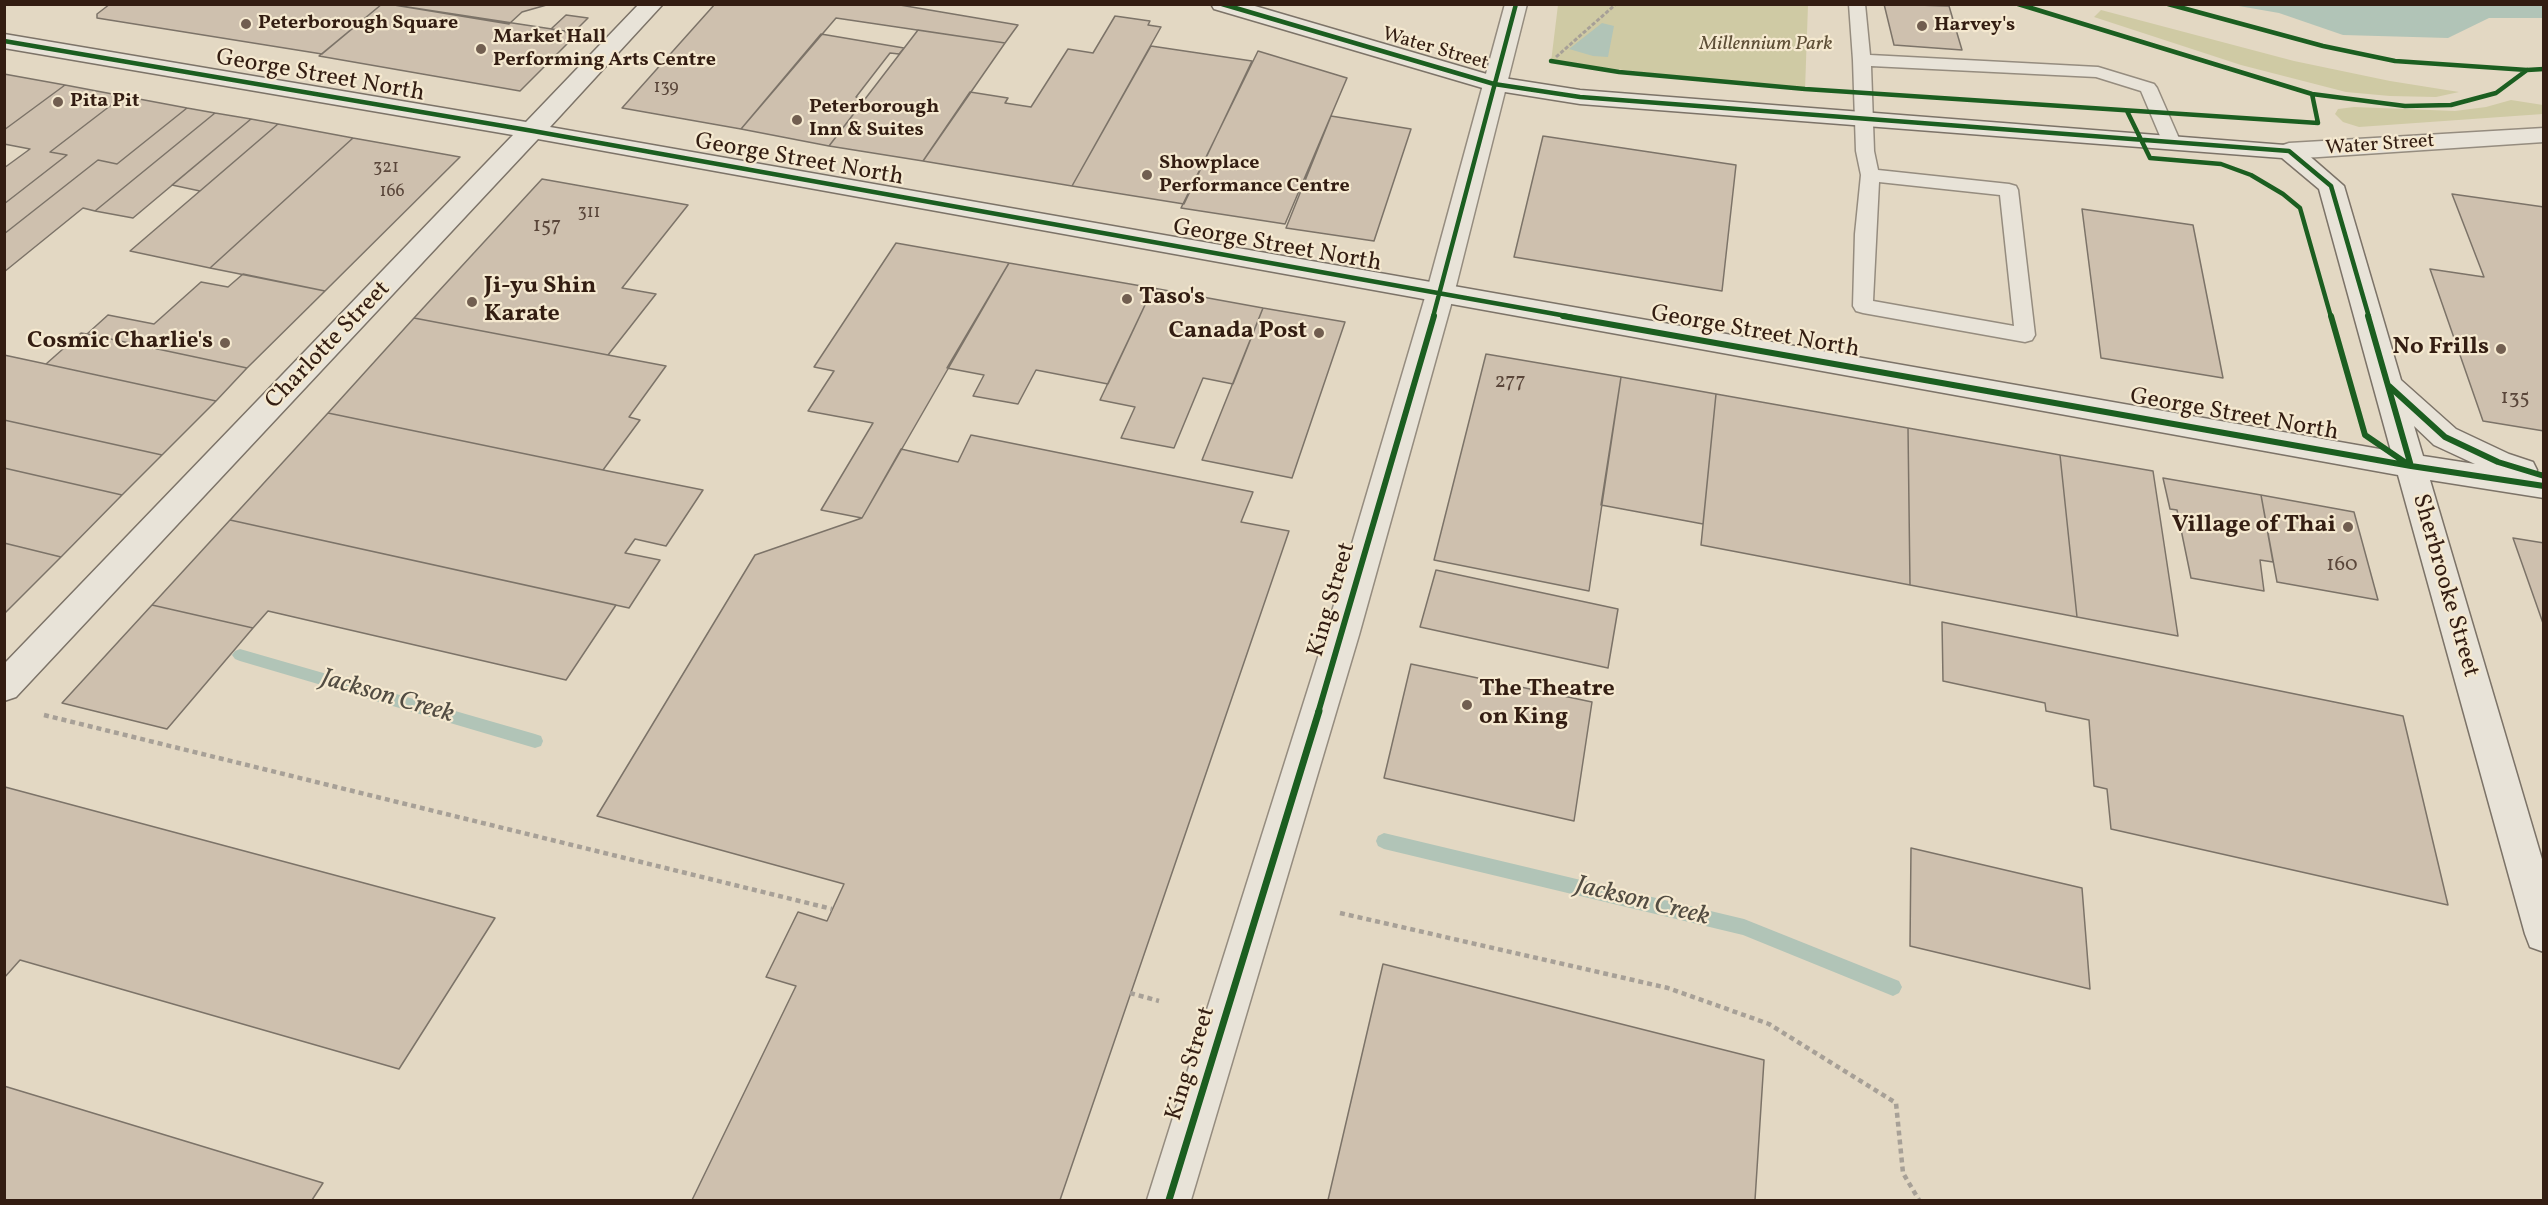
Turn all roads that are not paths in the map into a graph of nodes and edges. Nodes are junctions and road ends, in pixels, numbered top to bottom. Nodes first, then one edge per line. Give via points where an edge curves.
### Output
1 (652, 4) edge
2 (1222, 4) edge
3 (1516, 4) edge
4 (1857, 4) edge
5 (4, 41) edge
6 (1862, 60) junction
7 (1494, 84) junction
8 (1864, 120) junction
9 (533, 131) junction
10 (2544, 135) edge
11 (2172, 143) junction
12 (2289, 152) junction
13 (1870, 175) junction
14 (1440, 294) junction
15 (2389, 386) junction
16 (2411, 466) junction
17 (2544, 476) edge
18 (2544, 486) edge
19 (4, 687) edge
20 (2544, 934) edge
21 (1169, 1200) edge

1 - 9 main road, Charlotte Street
2 - 7 main road, Water Street
3 - 7 main road, King Street
4 - 6 lane
5 - 9 main road, George Street North
6 - 8 lane
6 - 11 lane via 2098,72 2148,88
7 - 8 main road, Water Street via 1580,97
7 - 14 main road, King Street
8 - 11 main road, Water Street
8 - 13 lane
9 - 14 main road, George Street North
9 - 19 main road, Charlotte Street
10 - 12 main road, Water Street
11 - 12 main road, Water Street
12 - 15 main road, Sherbrooke Street via 2331,186
13 - 13 lane via 1863,306 2025,334 2009,190
14 - 16 main road, George Street North
14 - 21 main road, King Street via 1342,635
15 - 16 main road, Sherbrooke Street
15 - 17 main road via 2445,437 2498,462
16 - 18 main road, George Street North
16 - 20 main road, Sherbrooke Street

